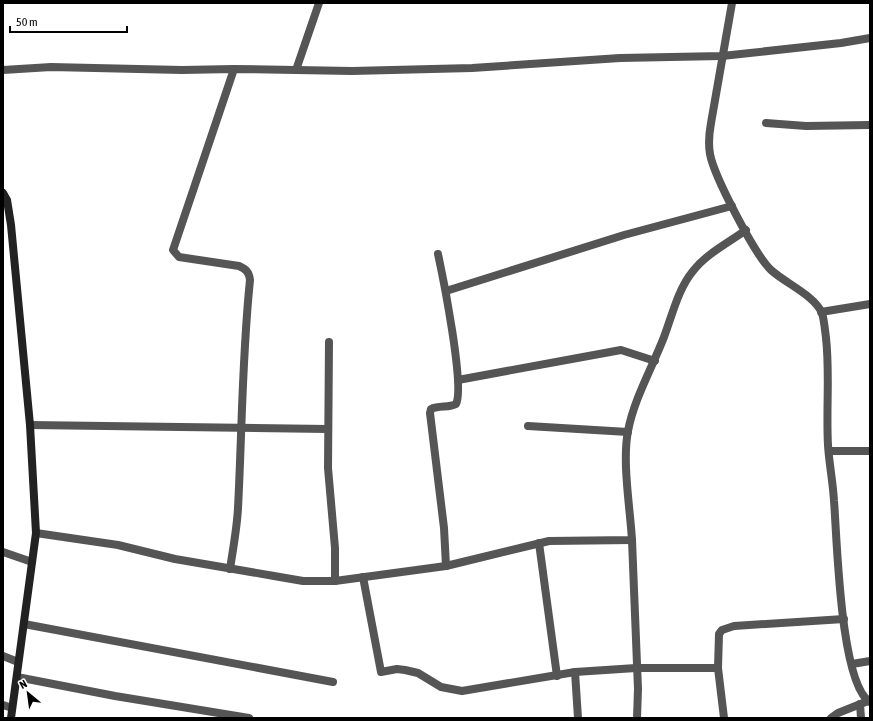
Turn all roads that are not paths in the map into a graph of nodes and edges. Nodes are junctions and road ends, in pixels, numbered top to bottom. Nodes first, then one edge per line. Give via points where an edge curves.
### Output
1 (319, 3) edge
2 (732, 3) edge
3 (870, 38) edge
4 (722, 56) junction
5 (234, 69) junction
6 (3, 70) edge
7 (296, 70) junction
8 (766, 123) dead end
9 (870, 125) edge
10 (3, 193) edge
11 (732, 206) junction
12 (746, 230) junction
13 (438, 254) dead end
14 (446, 291) junction
15 (870, 304) edge
16 (822, 312) junction
17 (330, 342) dead end
18 (655, 361) junction
19 (458, 380) junction
20 (30, 425) junction
21 (528, 426) dead end
22 (240, 428) junction
23 (328, 429) junction
24 (628, 432) junction
25 (829, 451) junction
26 (870, 451) edge
27 (36, 533) junction
28 (632, 540) junction
29 (538, 543) junction
30 (3, 552) edge
31 (32, 562) junction
32 (446, 566) junction
33 (230, 569) junction
34 (363, 577) junction
35 (335, 582) junction
36 (844, 619) junction
37 (24, 624) junction
38 (3, 656) edge
39 (870, 661) edge
40 (18, 662) junction
41 (852, 664) junction
42 (636, 668) junction
43 (718, 668) junction
44 (575, 672) junction
45 (557, 676) junction
46 (17, 677) junction
47 (333, 682) dead end
48 (866, 703) edge
49 (3, 705) edge
50 (12, 708) junction
51 (11, 718) edge
52 (249, 718) edge
53 (578, 718) edge
54 (636, 718) edge
55 (724, 718) edge
56 (831, 718) edge
57 (862, 718) edge

1 - 7 street
2 - 4 street
3 - 4 street
4 - 7 street via 620,58 352,72
4 - 11 street via 708,140 710,156
5 - 6 street via 52,67
5 - 7 street
5 - 22 street via 172,250 178,257 239,266 249,273
8 - 9 street via 806,126
10 - 20 main road via 7,200 11,225
11 - 12 street
11 - 14 street via 624,235
12 - 16 street via 772,271 809,298
12 - 18 street via 700,263 692,272 680,294
13 - 14 street
14 - 19 street
15 - 16 street
16 - 25 street via 826,338
17 - 23 street
18 - 19 street via 621,350
18 - 24 street
19 - 32 street via 456,404 438,406 431,409 430,413
20 - 22 street
20 - 27 main road
21 - 24 street
22 - 23 street
22 - 33 street via 238,510
23 - 35 street
24 - 28 street via 626,455
25 - 26 street
25 - 36 street
27 - 31 main road
27 - 33 street via 118,545
28 - 29 street via 559,539
28 - 42 street
29 - 32 street
29 - 45 street
30 - 31 street
31 - 37 main road
32 - 34 street
33 - 35 street via 303,581
34 - 35 street
34 - 45 street via 381,672 406,670 418,673 440,687 462,691
36 - 41 street
36 - 43 street via 726,627 719,634
37 - 40 main road
37 - 47 street
38 - 40 street
39 - 41 street
40 - 46 main road
41 - 48 street
42 - 43 street
42 - 44 street
42 - 54 street
43 - 55 street
44 - 45 street
44 - 53 street
46 - 50 main road
46 - 52 street
48 - 56 street
48 - 57 street
49 - 50 street
50 - 51 main road

